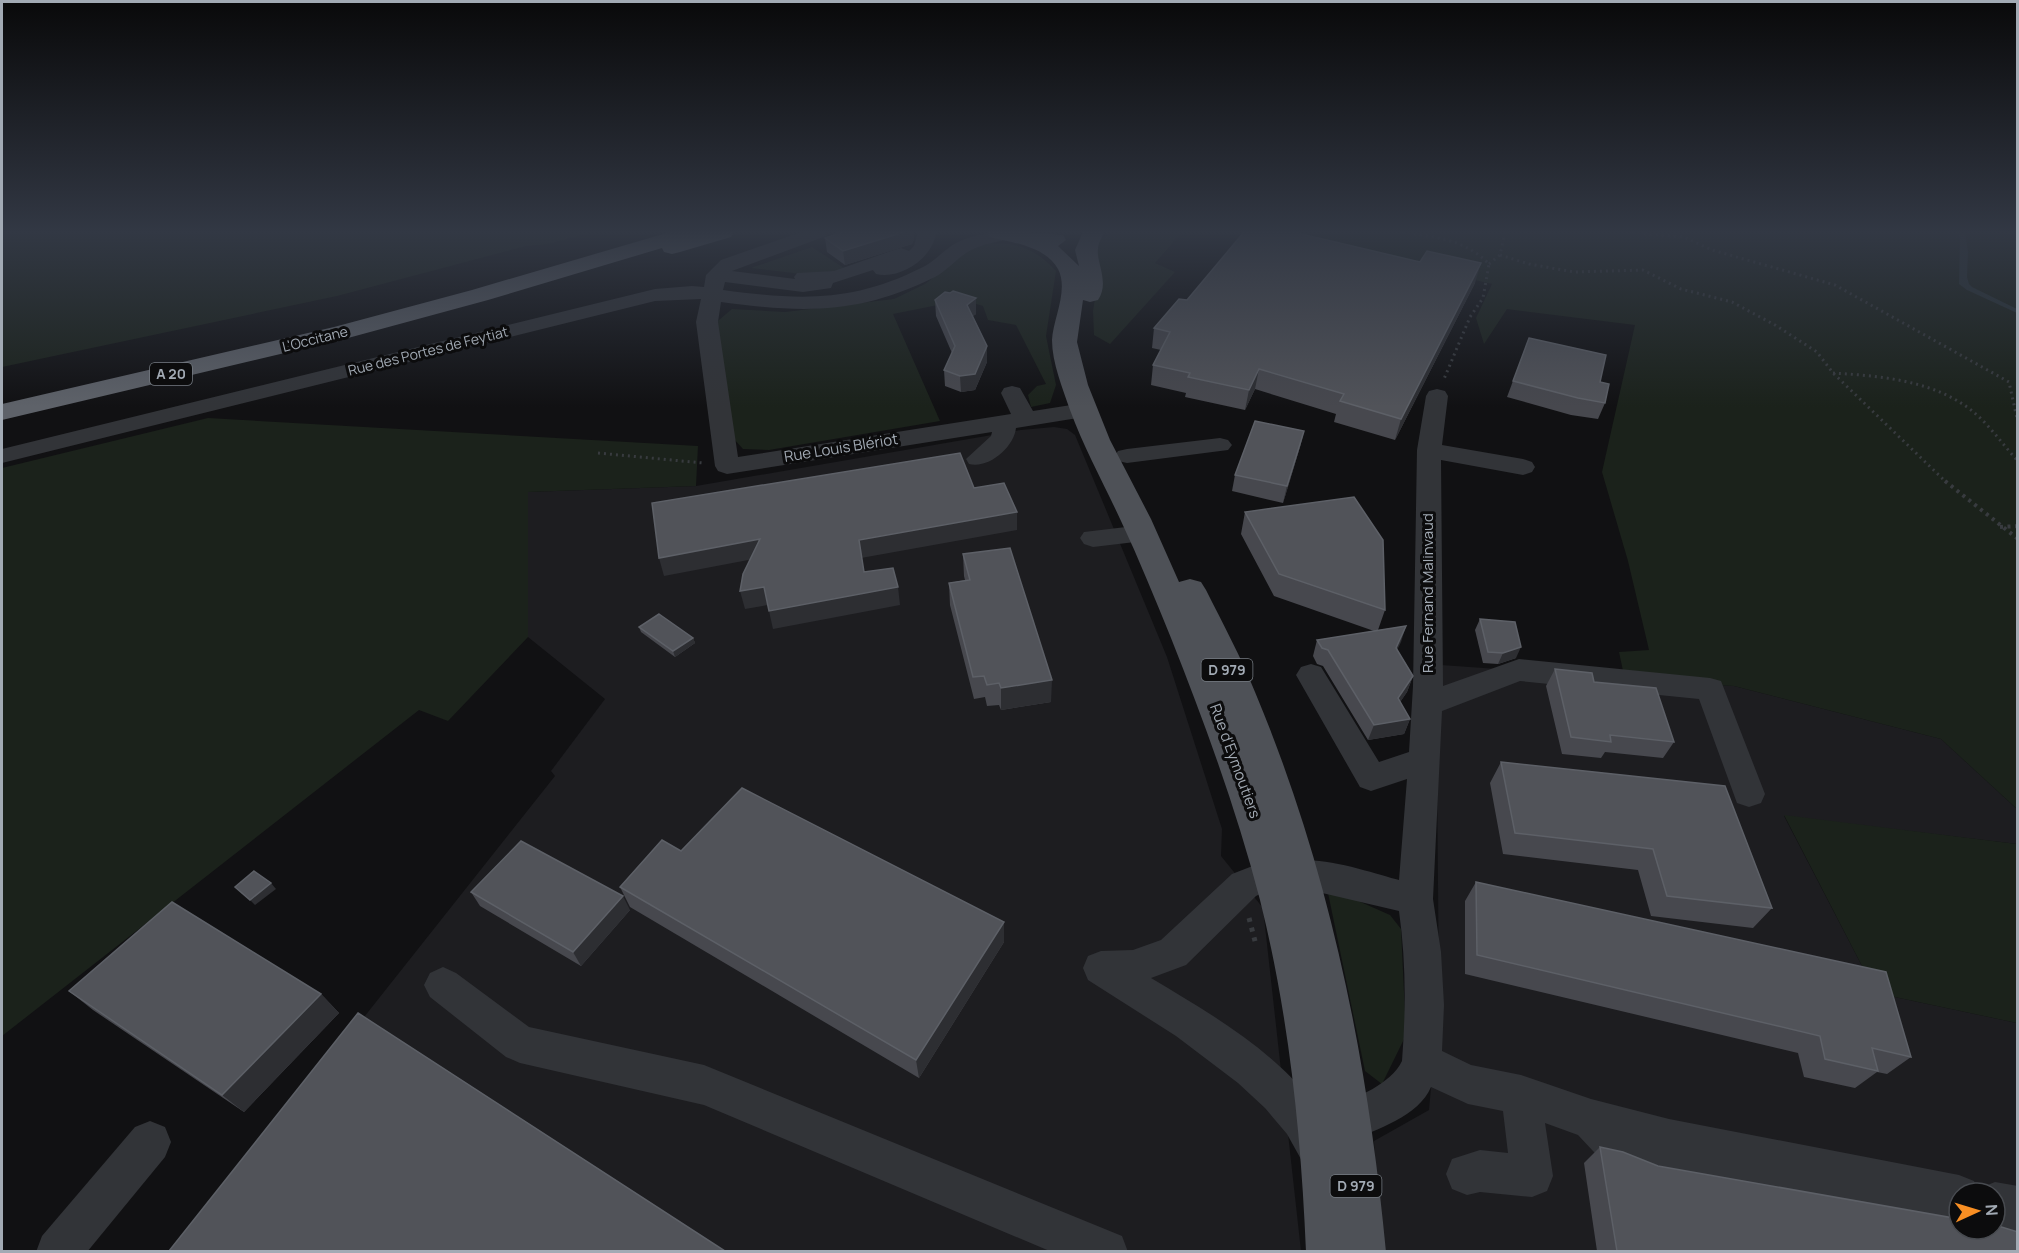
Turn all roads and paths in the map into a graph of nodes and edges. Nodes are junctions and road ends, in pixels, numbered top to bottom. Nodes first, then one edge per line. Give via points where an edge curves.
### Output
1 (440, 290) edge
2 (494, 290) edge
3 (680, 290) edge
4 (716, 290) edge
5 (749, 290) edge
6 (884, 290) edge
7 (1073, 290) edge
8 (1090, 290) edge
9 (1484, 290) edge
10 (1687, 290) edge
11 (1845, 290) edge
12 (1833, 373) junction
13 (1012, 393) dead end
14 (2, 395) edge
15 (1437, 396) joint
16 (1084, 410) junction
17 (2, 412) edge
18 (1015, 421) junction
19 (2018, 423) edge
20 (1220, 445) dead end
21 (1429, 450) junction
22 (598, 453) dead end
23 (2, 456) edge
24 (1127, 456) junction
25 (978, 459) dead end
26 (2018, 461) edge
27 (727, 466) junction
28 (1523, 467) dead end
29 (2018, 526) edge
30 (1999, 527) junction
31 (1143, 534) junction
32 (1093, 538) dead end
33 (2018, 539) edge
34 (1311, 675) dead end
35 (1427, 705) junction
36 (1424, 760) junction
37 (1749, 794) dead end
38 (1287, 873) junction
39 (1415, 899) junction
40 (443, 985) dead end
41 (1422, 1062) junction
42 (1521, 1095) junction
43 (1591, 1119) junction
44 (1348, 1121) junction
45 (150, 1142) dead end
46 (1326, 1166) junction
47 (1467, 1174) dead end
48 (1946, 1207) edge
49 (58, 1251) edge
50 (1106, 1251) edge
51 (1331, 1251) edge
52 (1361, 1251) edge

1 - 14 highway, L'Occitane / A 20 via 254,340
2 - 17 highway, L'Occitane / A 20 via 339,333
3 - 23 street, Rue des Portes de Feytiat
4 - 27 street via 707,322
5 - 6 street, Rue des Portes de Feytiat via 782,304 830,303
7 - 16 main road, Rue d'Eymoutiers / D 979 via 1065,343
8 - 24 main road, D 979 via 1082,337 1084,352 1090,377
9 - 15 path
10 - 12 path via 1732,302 1775,326 1817,352
11 - 19 path via 2009,382
12 - 26 path via 1873,375 1941,390 1972,411
12 - 30 path via 1949,485
13 - 18 street
15 - 21 street, Rue Fernand Malinvaud
16 - 18 street, Rue Louis Blériot
16 - 31 main road, Rue d'Eymoutiers / D 979
18 - 25 street via 1003,438
18 - 27 street, Rue Louis Blériot
20 - 24 street
21 - 28 street
21 - 35 street, Rue Fernand Malinvaud
22 - 27 path
24 - 38 main road, D 979 via 1243,703 1284,819
29 - 30 path
30 - 33 path
31 - 32 street
31 - 38 main road, Rue d'Eymoutiers / D 979 via 1246,785
34 - 36 street via 1371,778
35 - 36 street, Rue Fernand Malinvaud
35 - 37 street via 1519,670 1710,688
36 - 39 street, Rue Fernand Malinvaud
38 - 39 street via 1338,880
38 - 44 main road, D 979 via 1332,1010
38 - 46 main road, Rue d'Eymoutiers / D 979 via 1287,925 1305,1011
38 - 46 street via 1244,885 1173,953 1132,967 1101,968 1234,1055 1288,1101 1314,1139
39 - 41 street, Rue Fernand Malinvaud via 1423,952
40 - 50 street via 520,1044 704,1085
41 - 42 street via 1468,1084
41 - 44 street, Rue Fernand Malinvaud via 1414,1080 1399,1094
42 - 43 street
42 - 47 street via 1532,1176 1480,1171
43 - 48 street
43 - 48 street via 1616,1149 1638,1160
44 - 52 main road, D 979
45 - 49 street
46 - 51 main road, Rue d'Eymoutiers / D 979

